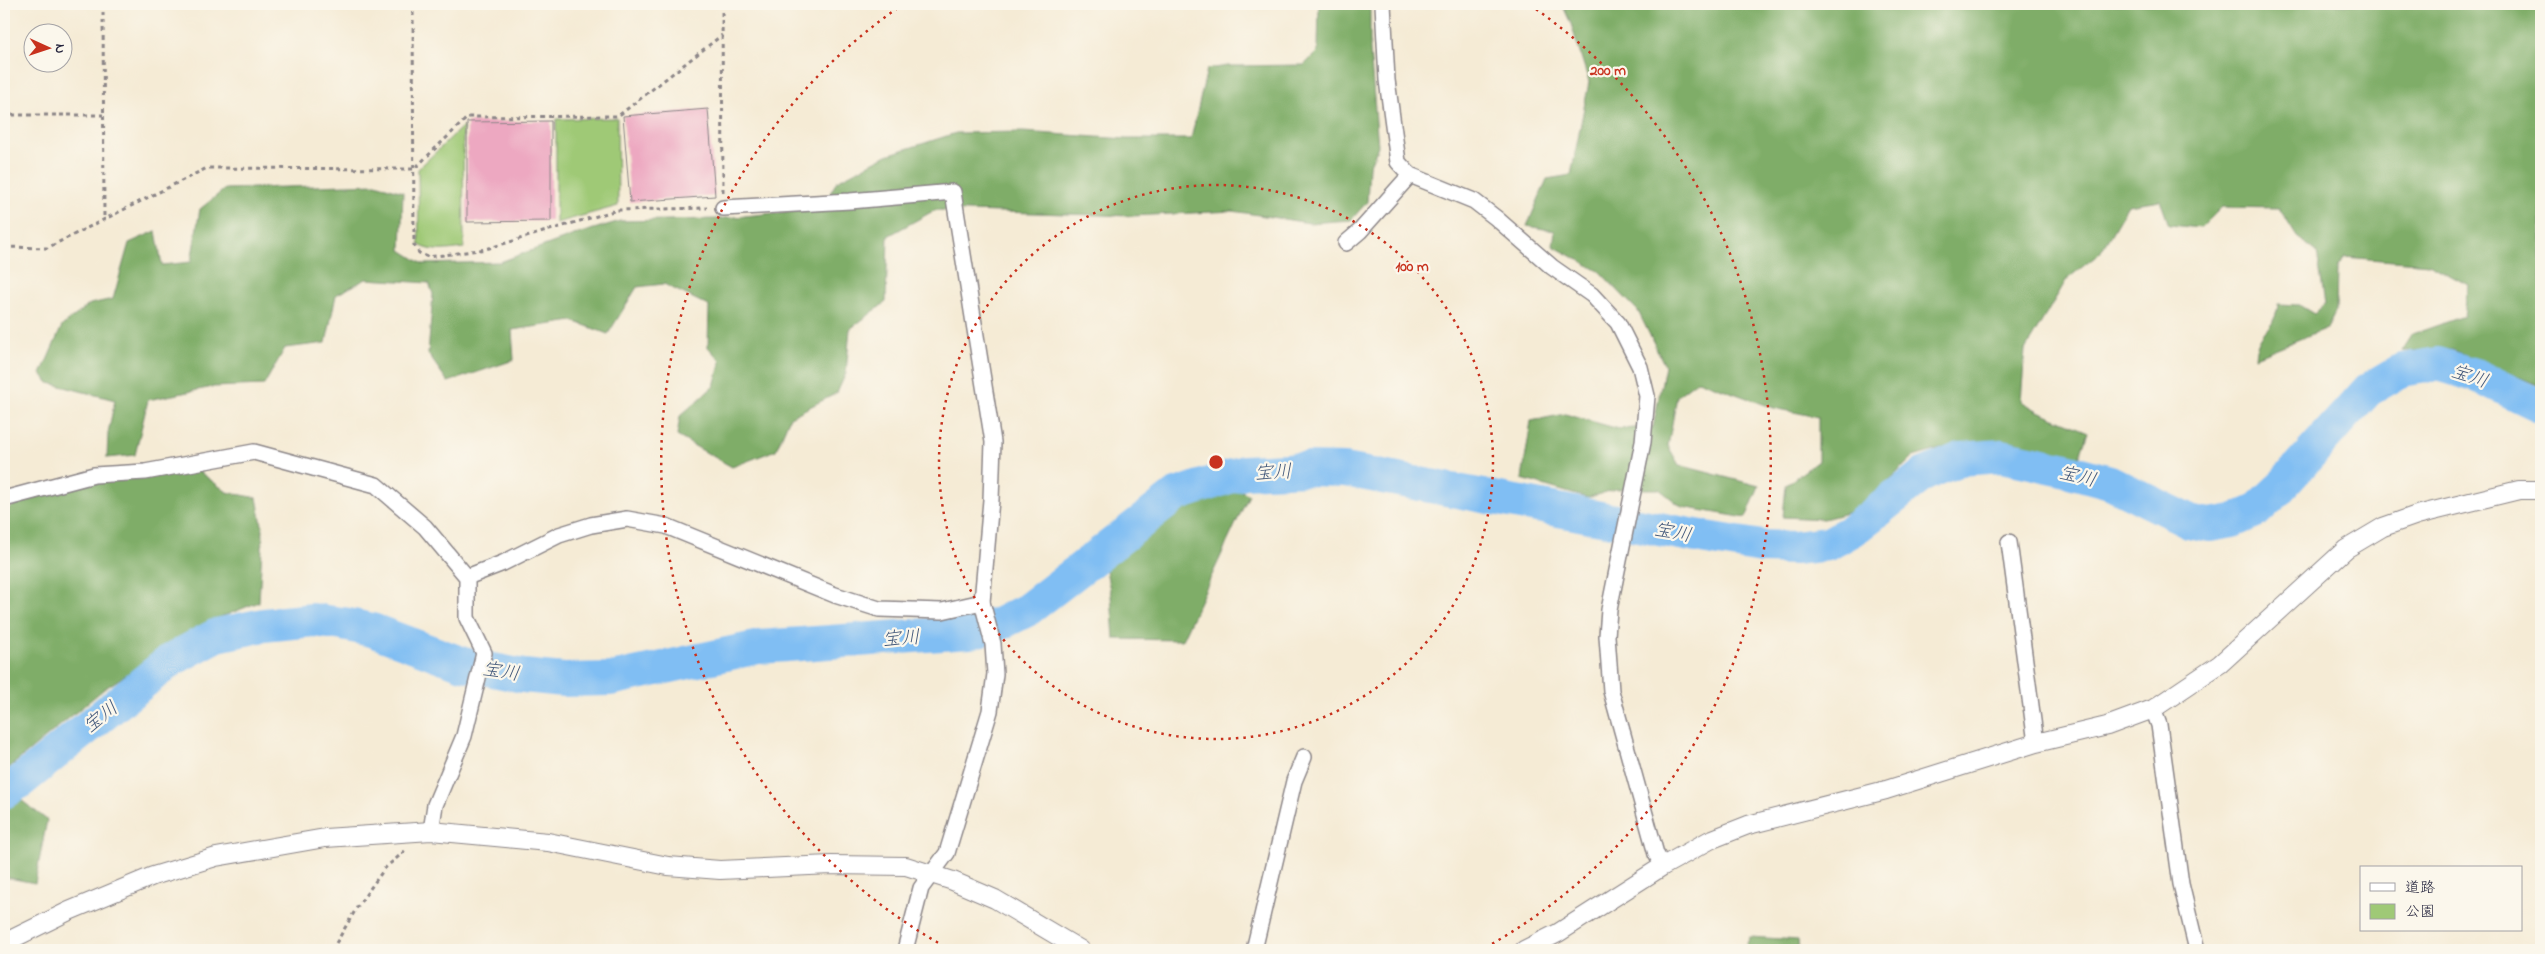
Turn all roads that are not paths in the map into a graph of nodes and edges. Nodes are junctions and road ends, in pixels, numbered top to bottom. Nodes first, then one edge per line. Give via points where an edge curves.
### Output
1 (1383, 4) edge
2 (1410, 175) junction
3 (723, 208) road end
4 (1346, 243) dead end
5 (2541, 490) edge
6 (4, 499) edge
7 (2009, 542) dead end
8 (467, 577) junction
9 (982, 602) junction
10 (2153, 709) junction
11 (2036, 742) junction
12 (1304, 757) dead end
13 (431, 831) junction
14 (1663, 866) junction
15 (930, 874) junction
16 (4, 943) edge
17 (905, 950) edge
18 (1081, 950) edge
19 (1254, 950) edge
20 (1524, 950) edge
21 (2197, 950) edge

1 - 2 street via 1393,138 1398,162
2 - 4 street
2 - 14 street via 1474,201 1552,267 1592,295 1618,323 1640,367 1647,396 1643,442 1609,610 1607,636 1612,691 1656,854
3 - 9 street via 850,202 953,192 993,442
5 - 10 street via 2519,490 2417,515 2383,527 2346,549 2220,664
6 - 8 street via 94,476 145,472 254,452 376,485 425,527
7 - 11 street
8 - 9 street via 504,564 559,535 626,519 666,526 879,609 942,610
8 - 13 street via 467,618 484,653 464,736 435,805
9 - 15 street via 993,644 995,674 990,711 947,853
10 - 11 street via 2107,726
10 - 21 street via 2159,725 2181,884
11 - 14 street via 1886,790 1748,826 1710,840
12 - 19 street via 1294,781
13 - 15 street via 548,842 668,866 720,870 832,865 906,866
13 - 16 street via 325,838 216,857 153,876 69,911
14 - 20 street via 1558,933
15 - 17 street via 921,888
15 - 18 street via 995,899

